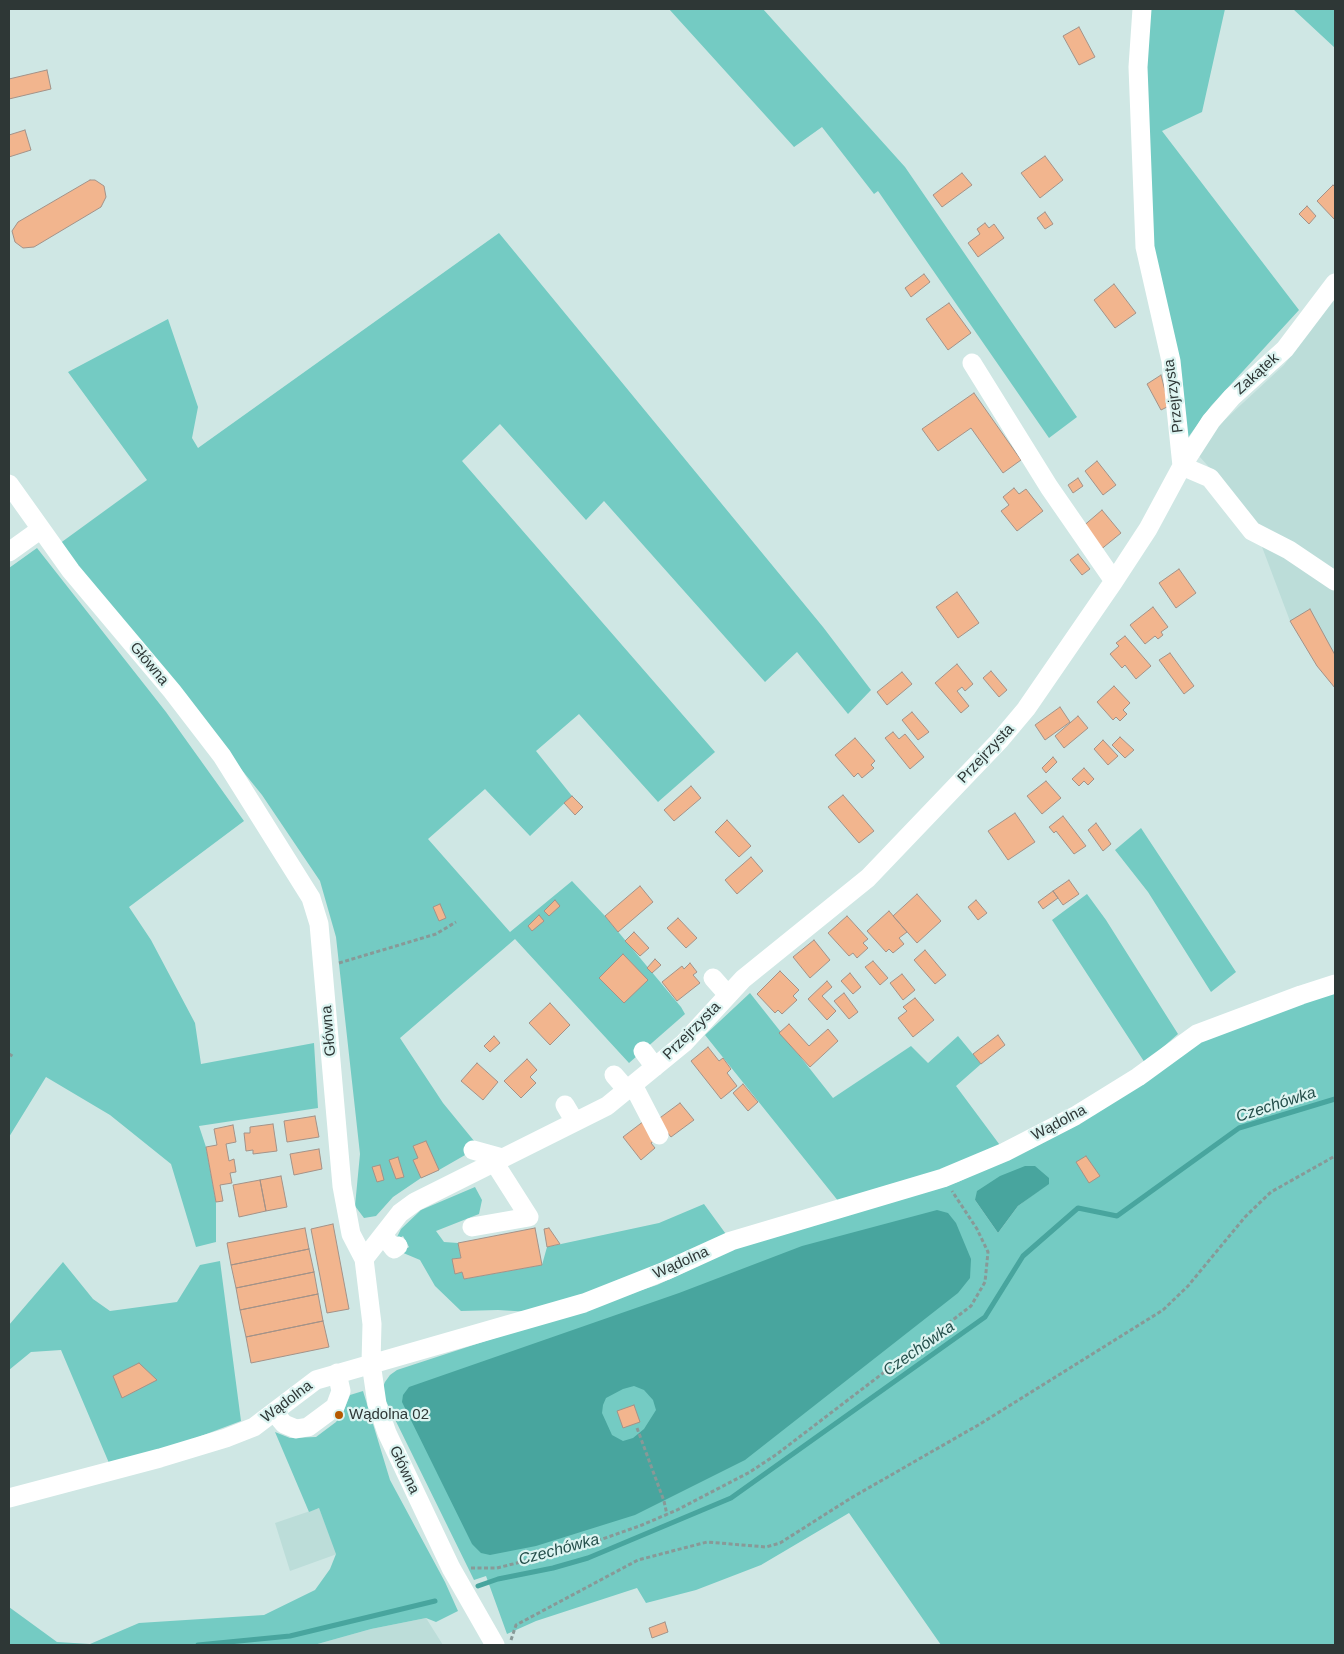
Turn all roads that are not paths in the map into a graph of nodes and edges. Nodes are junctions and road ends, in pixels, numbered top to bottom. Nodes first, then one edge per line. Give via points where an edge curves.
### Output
1 (1142, 9) edge
2 (1335, 283) edge
3 (972, 364) dead end
4 (1182, 466) junction
5 (9, 484) edge
6 (41, 529) junction
7 (9, 552) edge
8 (1114, 581) junction
9 (1335, 581) edge
10 (713, 978) dead end
11 (1335, 984) edge
12 (728, 994) junction
13 (643, 1051) dead end
14 (655, 1067) junction
15 (614, 1075) dead end
16 (630, 1087) junction
17 (565, 1105) dead end
18 (576, 1122) junction
19 (659, 1135) dead end
20 (473, 1150) dead end
21 (498, 1160) junction
22 (472, 1227) dead end
23 (383, 1234) junction
24 (398, 1246) dead end
25 (364, 1259) junction
26 (372, 1364) junction
27 (338, 1373) junction
28 (274, 1412) junction
29 (9, 1498) edge
30 (495, 1645) edge

1 - 4 street, Przejrzysta via 1138,67 1145,247 1171,361
2 - 4 street, Zakątek via 1284,349 1211,421
3 - 8 street via 1049,487
4 - 8 street, Przejrzysta via 1148,529
4 - 9 street via 1210,478 1252,531 1289,550
5 - 6 street, Główna
6 - 7 street
6 - 25 street, Główna via 71,571 222,756 311,898 319,924 324,967 342,1186 351,1234
8 - 12 street, Przejrzysta via 1026,709 1000,740 868,878
10 - 12 street
11 - 26 street, Wądolna via 1197,1034 1138,1078 1075,1116 1005,1152 943,1178 731,1241 584,1303
12 - 14 street, Przejrzysta via 684,1043
13 - 14 street
14 - 16 street, Przejrzysta
15 - 16 street
16 - 18 street, Przejrzysta via 607,1106
16 - 19 street
17 - 18 street
18 - 21 street, Przejrzysta
20 - 21 street
21 - 22 street via 529,1217
21 - 23 street, Przejrzysta via 415,1202 400,1213
23 - 24 street via 394,1249
23 - 25 street, Przejrzysta
25 - 26 street, Główna via 372,1324
26 - 27 street, Wądolna
26 - 30 street, Główna via 377,1404 387,1433 451,1568
27 - 28 street, Wądolna via 316,1380
27 - 28 street via 341,1391 335,1407 308,1427 296,1429 284,1424
28 - 29 street, Wądolna via 254,1427 226,1438

